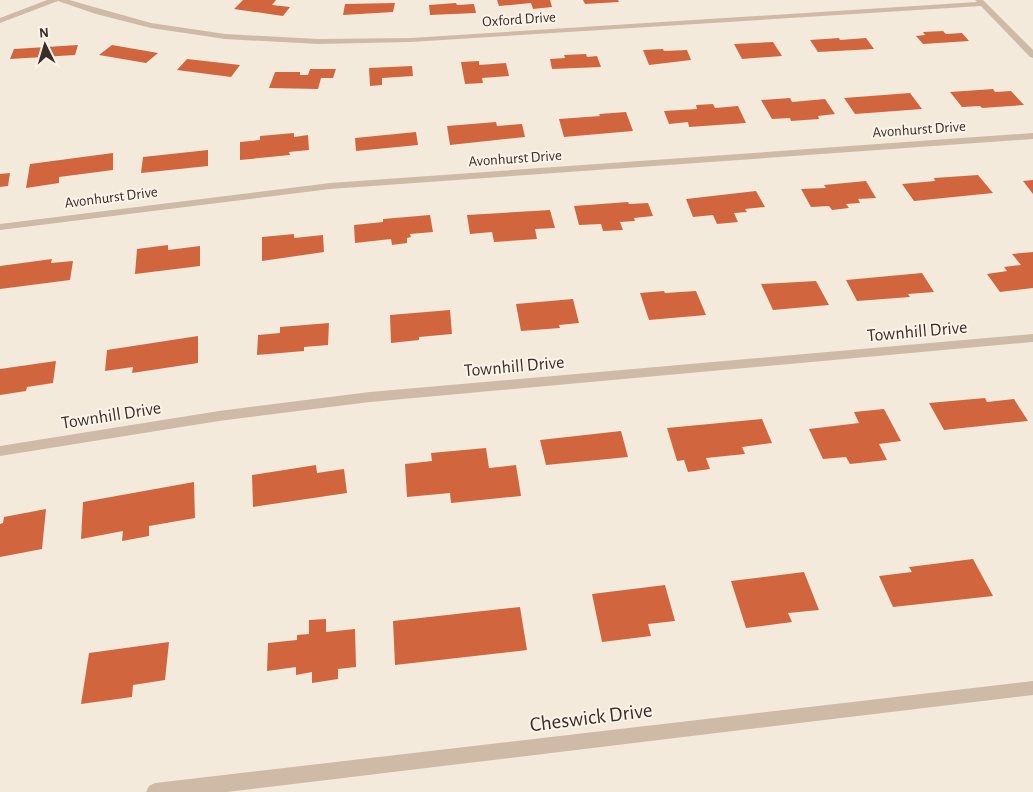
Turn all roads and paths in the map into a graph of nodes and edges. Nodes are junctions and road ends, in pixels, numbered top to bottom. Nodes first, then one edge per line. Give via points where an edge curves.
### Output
1 (54, 0) edge
2 (61, 0) edge
3 (981, 2) edge
4 (0, 20) edge
5 (1033, 55) edge
6 (1033, 136) edge
7 (0, 227) edge
8 (1033, 338) edge
9 (0, 451) edge
10 (1033, 688) edge
11 (155, 792) edge

1 - 4 street
2 - 3 street, Oxford Drive via 112,16 183,31 268,40 332,42 411,40
3 - 5 street
6 - 7 street, Avonhurst Drive via 330,186
8 - 9 street, Townhill Drive via 370,397 219,416
10 - 11 street, Cheswick Drive

